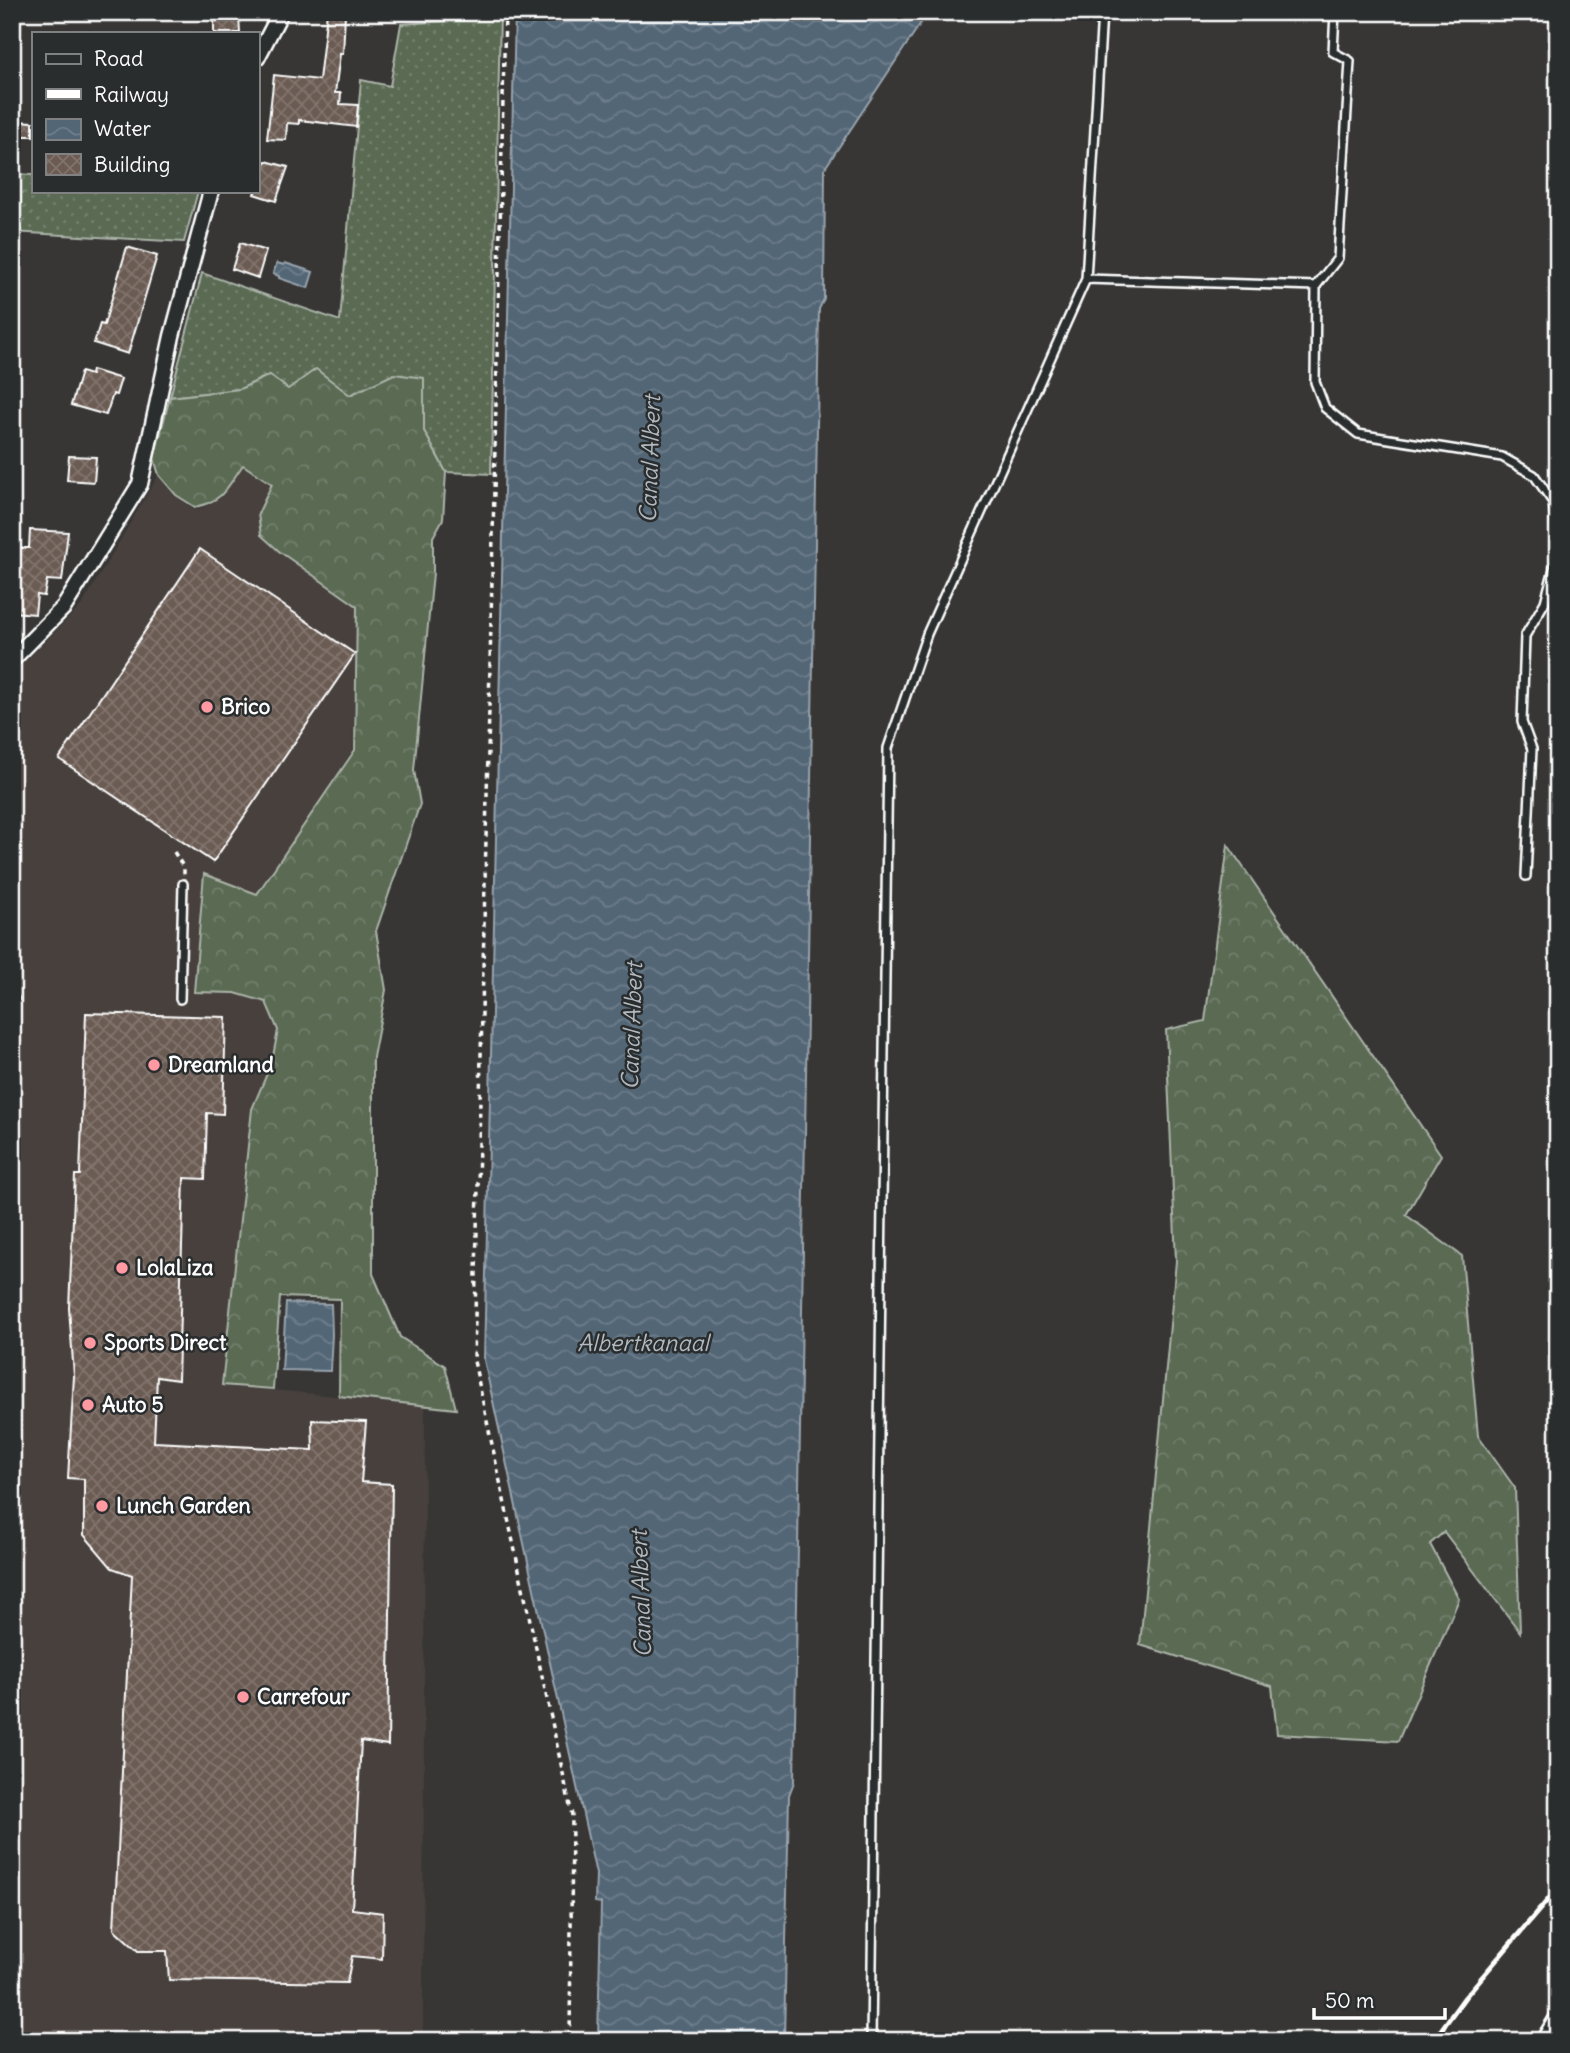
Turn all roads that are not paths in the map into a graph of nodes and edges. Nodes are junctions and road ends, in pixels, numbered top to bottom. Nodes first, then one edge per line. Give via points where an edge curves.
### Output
1 (281, 12) edge
2 (1073, 12) edge
3 (1335, 12) edge
4 (1102, 13) edge
5 (259, 54) edge
6 (211, 192) edge
7 (1086, 279) junction
8 (1315, 286) junction
9 (1558, 541) edge
10 (1558, 554) edge
11 (12, 660) edge
12 (1525, 876) dead end
13 (184, 880) road end
14 (180, 999) dead end
15 (1558, 2010) edge
16 (870, 2041) edge
17 (1539, 2041) edge

1 - 5 street
2 - 4 lane
3 - 8 lane via 1333,52 1350,61 1338,258
4 - 7 lane
6 - 11 street via 172,336 140,484 64,607
7 - 8 lane
7 - 16 lane via 927,634 887,748
8 - 9 lane via 1315,382 1325,408 1358,434 1502,457 1534,475 1553,502
10 - 12 lane via 1545,602 1525,636 1522,722 1532,749
13 - 14 lane
15 - 17 lane

